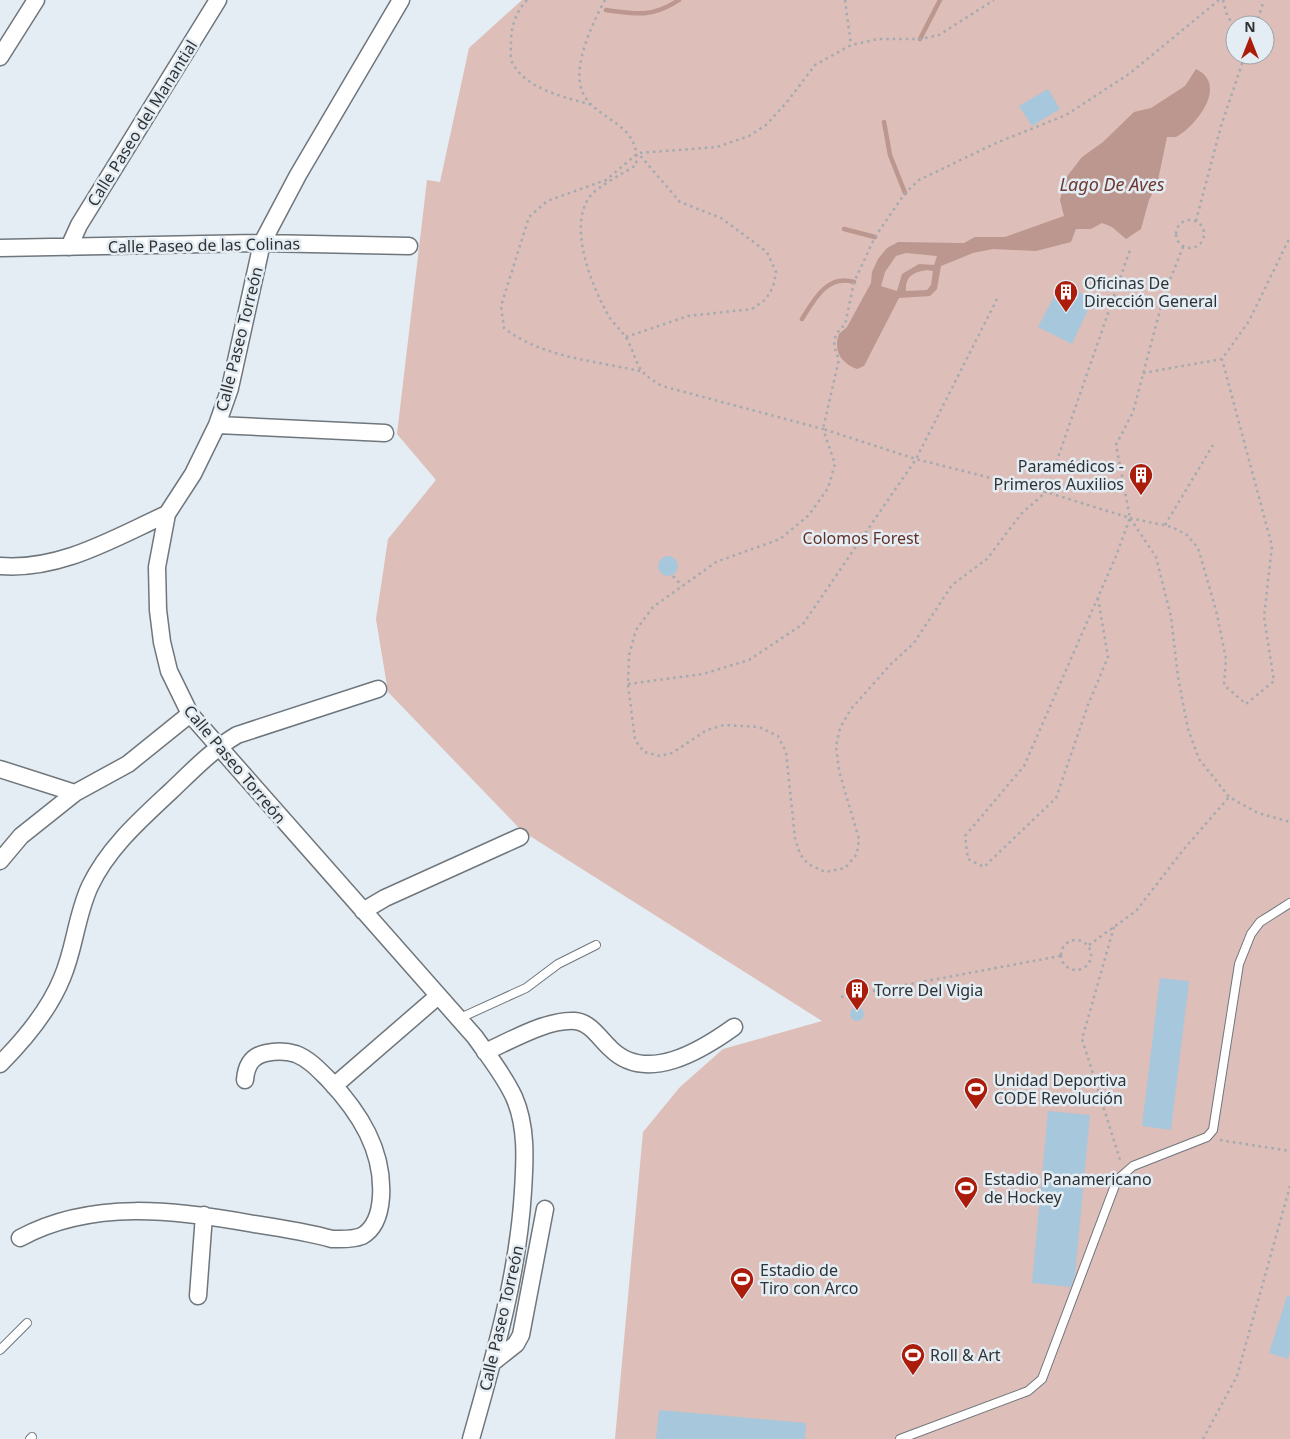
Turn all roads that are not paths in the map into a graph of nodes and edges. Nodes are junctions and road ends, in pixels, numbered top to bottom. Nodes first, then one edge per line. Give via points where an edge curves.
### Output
1 (36, 0) edge
2 (218, 0) edge
3 (401, 0) edge
4 (0, 57) edge
5 (262, 243) junction
6 (409, 246) dead end
7 (69, 247) junction
8 (0, 248) edge
9 (217, 425) junction
10 (385, 433) dead end
11 (167, 514) junction
12 (0, 566) edge
13 (378, 688) dead end
14 (190, 714) junction
15 (218, 747) junction
16 (0, 768) edge
17 (75, 793) junction
18 (520, 837) dead end
19 (0, 861) edge
20 (1290, 903) edge
21 (363, 912) junction
22 (596, 945) dead end
23 (438, 996) junction
24 (458, 1019) junction
25 (734, 1027) dead end
26 (485, 1052) junction
27 (0, 1064) edge
28 (245, 1080) dead end
29 (334, 1086) junction
30 (545, 1209) dead end
31 (198, 1214) junction
32 (20, 1238) dead end
33 (198, 1296) dead end
34 (26, 1323) dead end
35 (0, 1350) edge
36 (492, 1363) junction
37 (471, 1439) edge
38 (900, 1439) edge

1 - 4 street
2 - 7 street, Calle Paseo del Manantial via 79,225
3 - 5 street, Calle Paseo Torreón via 298,175
5 - 6 street, Calle Paseo de las Colinas
5 - 7 street, Calle Paseo de las Colinas
5 - 9 street, Calle Paseo Torreón via 230,388
7 - 8 street, Calle Paseo de las Colinas
9 - 10 street
9 - 11 street, Calle Paseo Torreón via 193,474
11 - 12 street via 85,552 48,564
11 - 14 street, Calle Paseo Torreón via 157,567 158,610 169,671
13 - 15 street via 238,735
14 - 15 street, Calle Paseo Torreón
14 - 17 street via 128,764
15 - 21 street, Calle Paseo Torreón
15 - 27 street via 128,832 108,856 90,887 63,978 15,1049
16 - 17 street
17 - 19 street via 21,836
18 - 21 street via 385,898
20 - 38 lane via 1260,922 1251,934 1239,964 1213,1130 1206,1137 1132,1166 1117,1180 1042,1378 1028,1391
21 - 23 street, Calle Paseo Torreón
22 - 24 lane via 558,964 526,988
23 - 24 street, Calle Paseo Torreón
23 - 29 street
24 - 26 street, Calle Paseo Torreón
25 - 26 street via 692,1054 668,1063 647,1064 628,1060 612,1050 592,1029 577,1021 552,1024
26 - 36 street, Calle Paseo Torreón via 515,1099 522,1125 525,1164 514,1276
28 - 29 street via 245,1069 256,1057 286,1052 296,1054 315,1066
29 - 31 street via 365,1126 375,1152 382,1191 374,1225 362,1235 332,1239
30 - 36 street via 522,1336
31 - 32 street via 158,1210 108,1212 42,1226
31 - 33 street
34 - 35 lane
36 - 37 street, Calle Paseo Torreón

